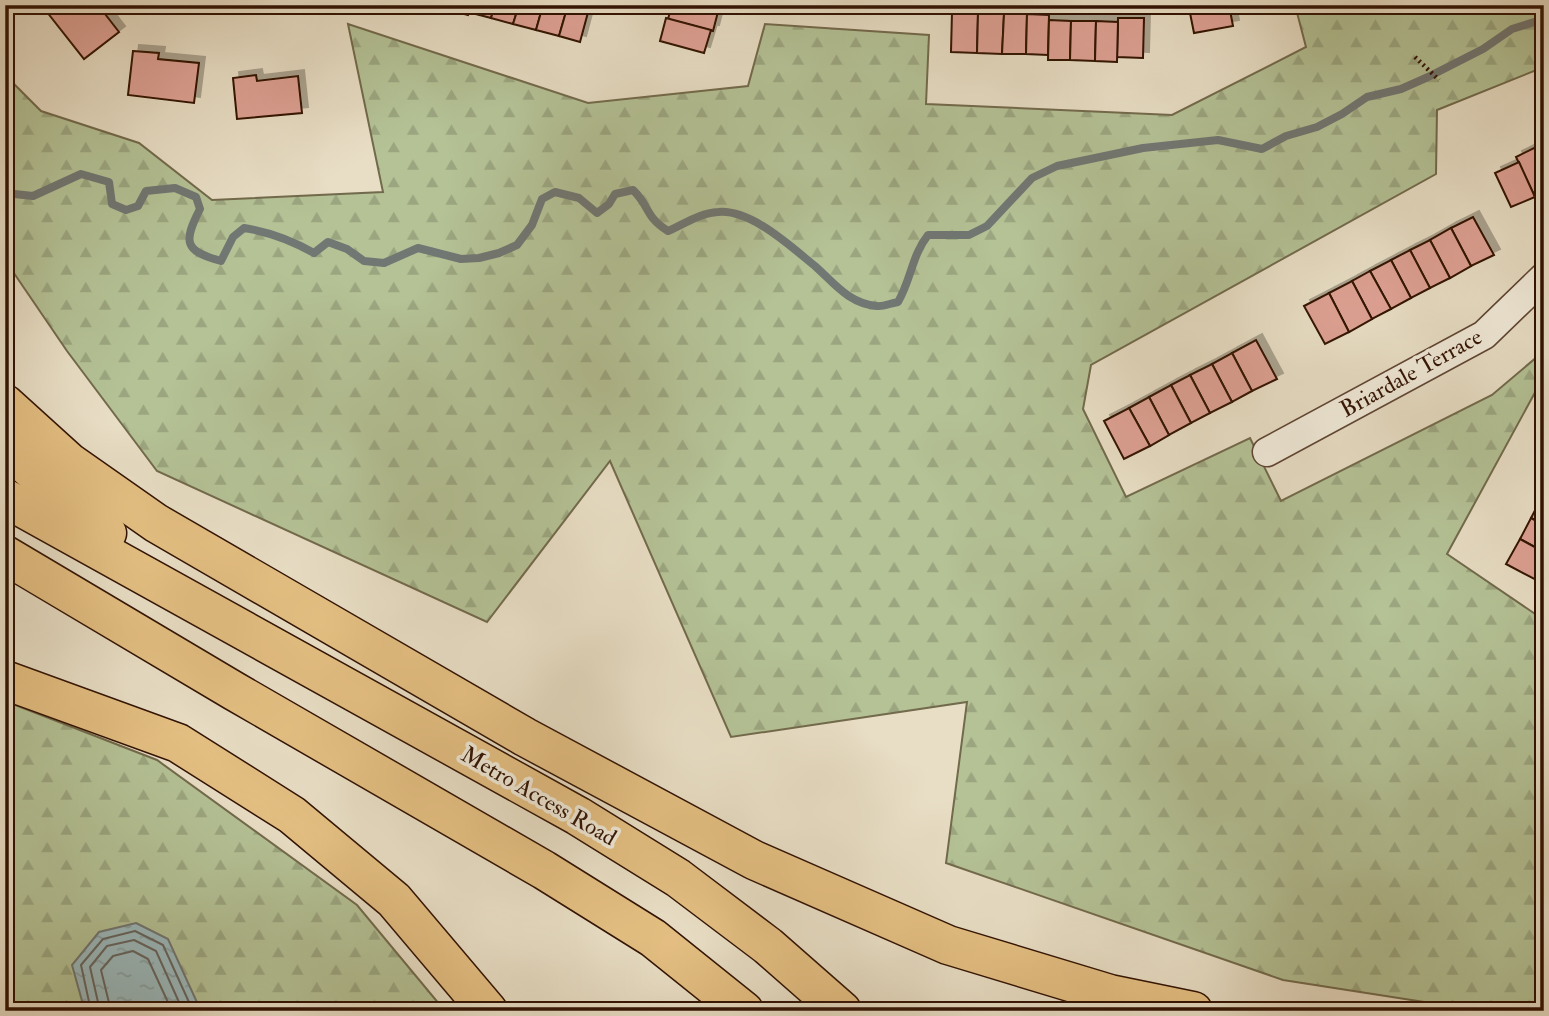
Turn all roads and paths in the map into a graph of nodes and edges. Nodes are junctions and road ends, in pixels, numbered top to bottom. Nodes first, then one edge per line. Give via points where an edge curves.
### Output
1 (1415, 57) dead end
2 (1439, 80) dead end
3 (1544, 277) edge
4 (5, 404) edge
5 (5, 446) edge
6 (1267, 452) dead end
7 (5, 498) edge
8 (5, 555) edge
9 (5, 586) edge
10 (214, 615) junction
11 (5, 680) edge
12 (234, 691) junction
13 (488, 1011) edge
14 (744, 1011) edge
15 (842, 1011) edge
16 (1193, 1011) edge

1 - 2 path
3 - 6 street, Briardale Terrace via 1484,335
4 - 16 highway via 69,462 156,523 525,737 754,860 948,945 1110,994
5 - 10 highway via 74,508
7 - 10 highway
8 - 12 highway
9 - 12 highway
10 - 15 highway, Metro Access Road via 578,816 678,878 768,946
11 - 13 highway via 178,743 292,815 394,900
12 - 14 highway via 577,890 653,939

